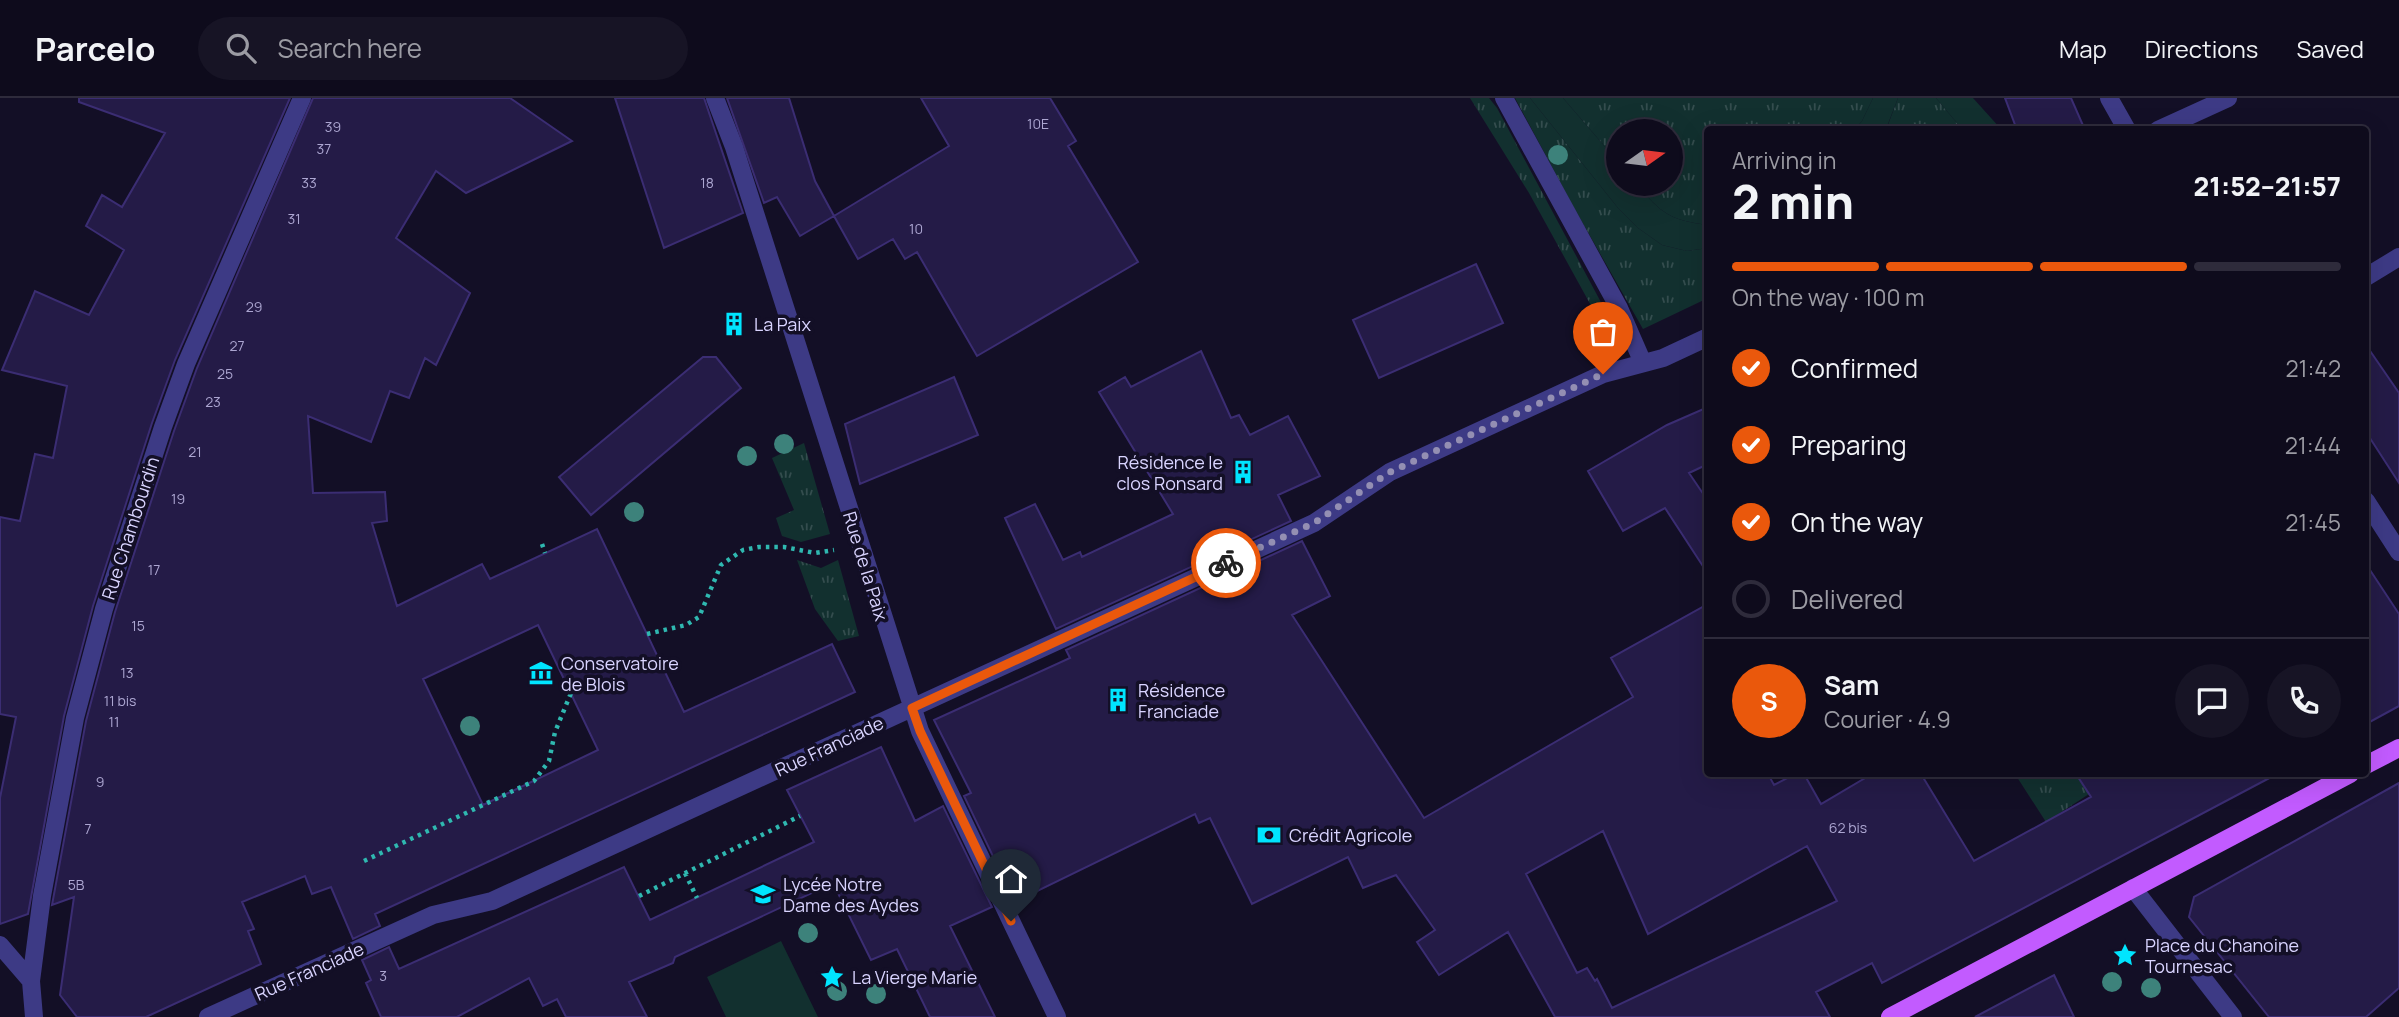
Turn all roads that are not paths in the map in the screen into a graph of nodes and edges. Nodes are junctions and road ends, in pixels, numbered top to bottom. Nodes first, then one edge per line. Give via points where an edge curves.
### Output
1 (302, 98) edge
2 (715, 98) edge
3 (1504, 98) edge
4 (2109, 98) edge
5 (2228, 98) edge
6 (2125, 126) edge
7 (2167, 126) edge
8 (2399, 257) edge
9 (2369, 275) edge
10 (1704, 339) edge
11 (1643, 363) junction
12 (2369, 506) edge
13 (2399, 552) edge
14 (912, 708) junction
15 (2399, 748) edge
16 (2369, 763) edge
17 (2344, 777) edge
18 (2133, 888) junction
19 (0, 945) edge
20 (31, 981) junction
21 (2224, 1014) edge
22 (34, 1017) edge
23 (208, 1017) edge
24 (1057, 1017) edge
25 (1890, 1017) edge

1 - 20 street, Rue Chambourdin via 186,364 107,598 75,718
2 - 14 street, Rue de la Paix
3 - 11 street via 1619,308
4 - 6 street
5 - 7 street
8 - 9 street
10 - 11 street, Rue Franciade
11 - 14 street, Rue Franciade via 1598,376 1390,472 1314,523
12 - 13 street
14 - 23 street, Rue Franciade via 492,901 433,915
14 - 24 street, Rue de la Paix
15 - 16 main road
17 - 18 main road
18 - 21 street
18 - 25 main road
19 - 20 street
20 - 22 street, Rue Chambourdin

